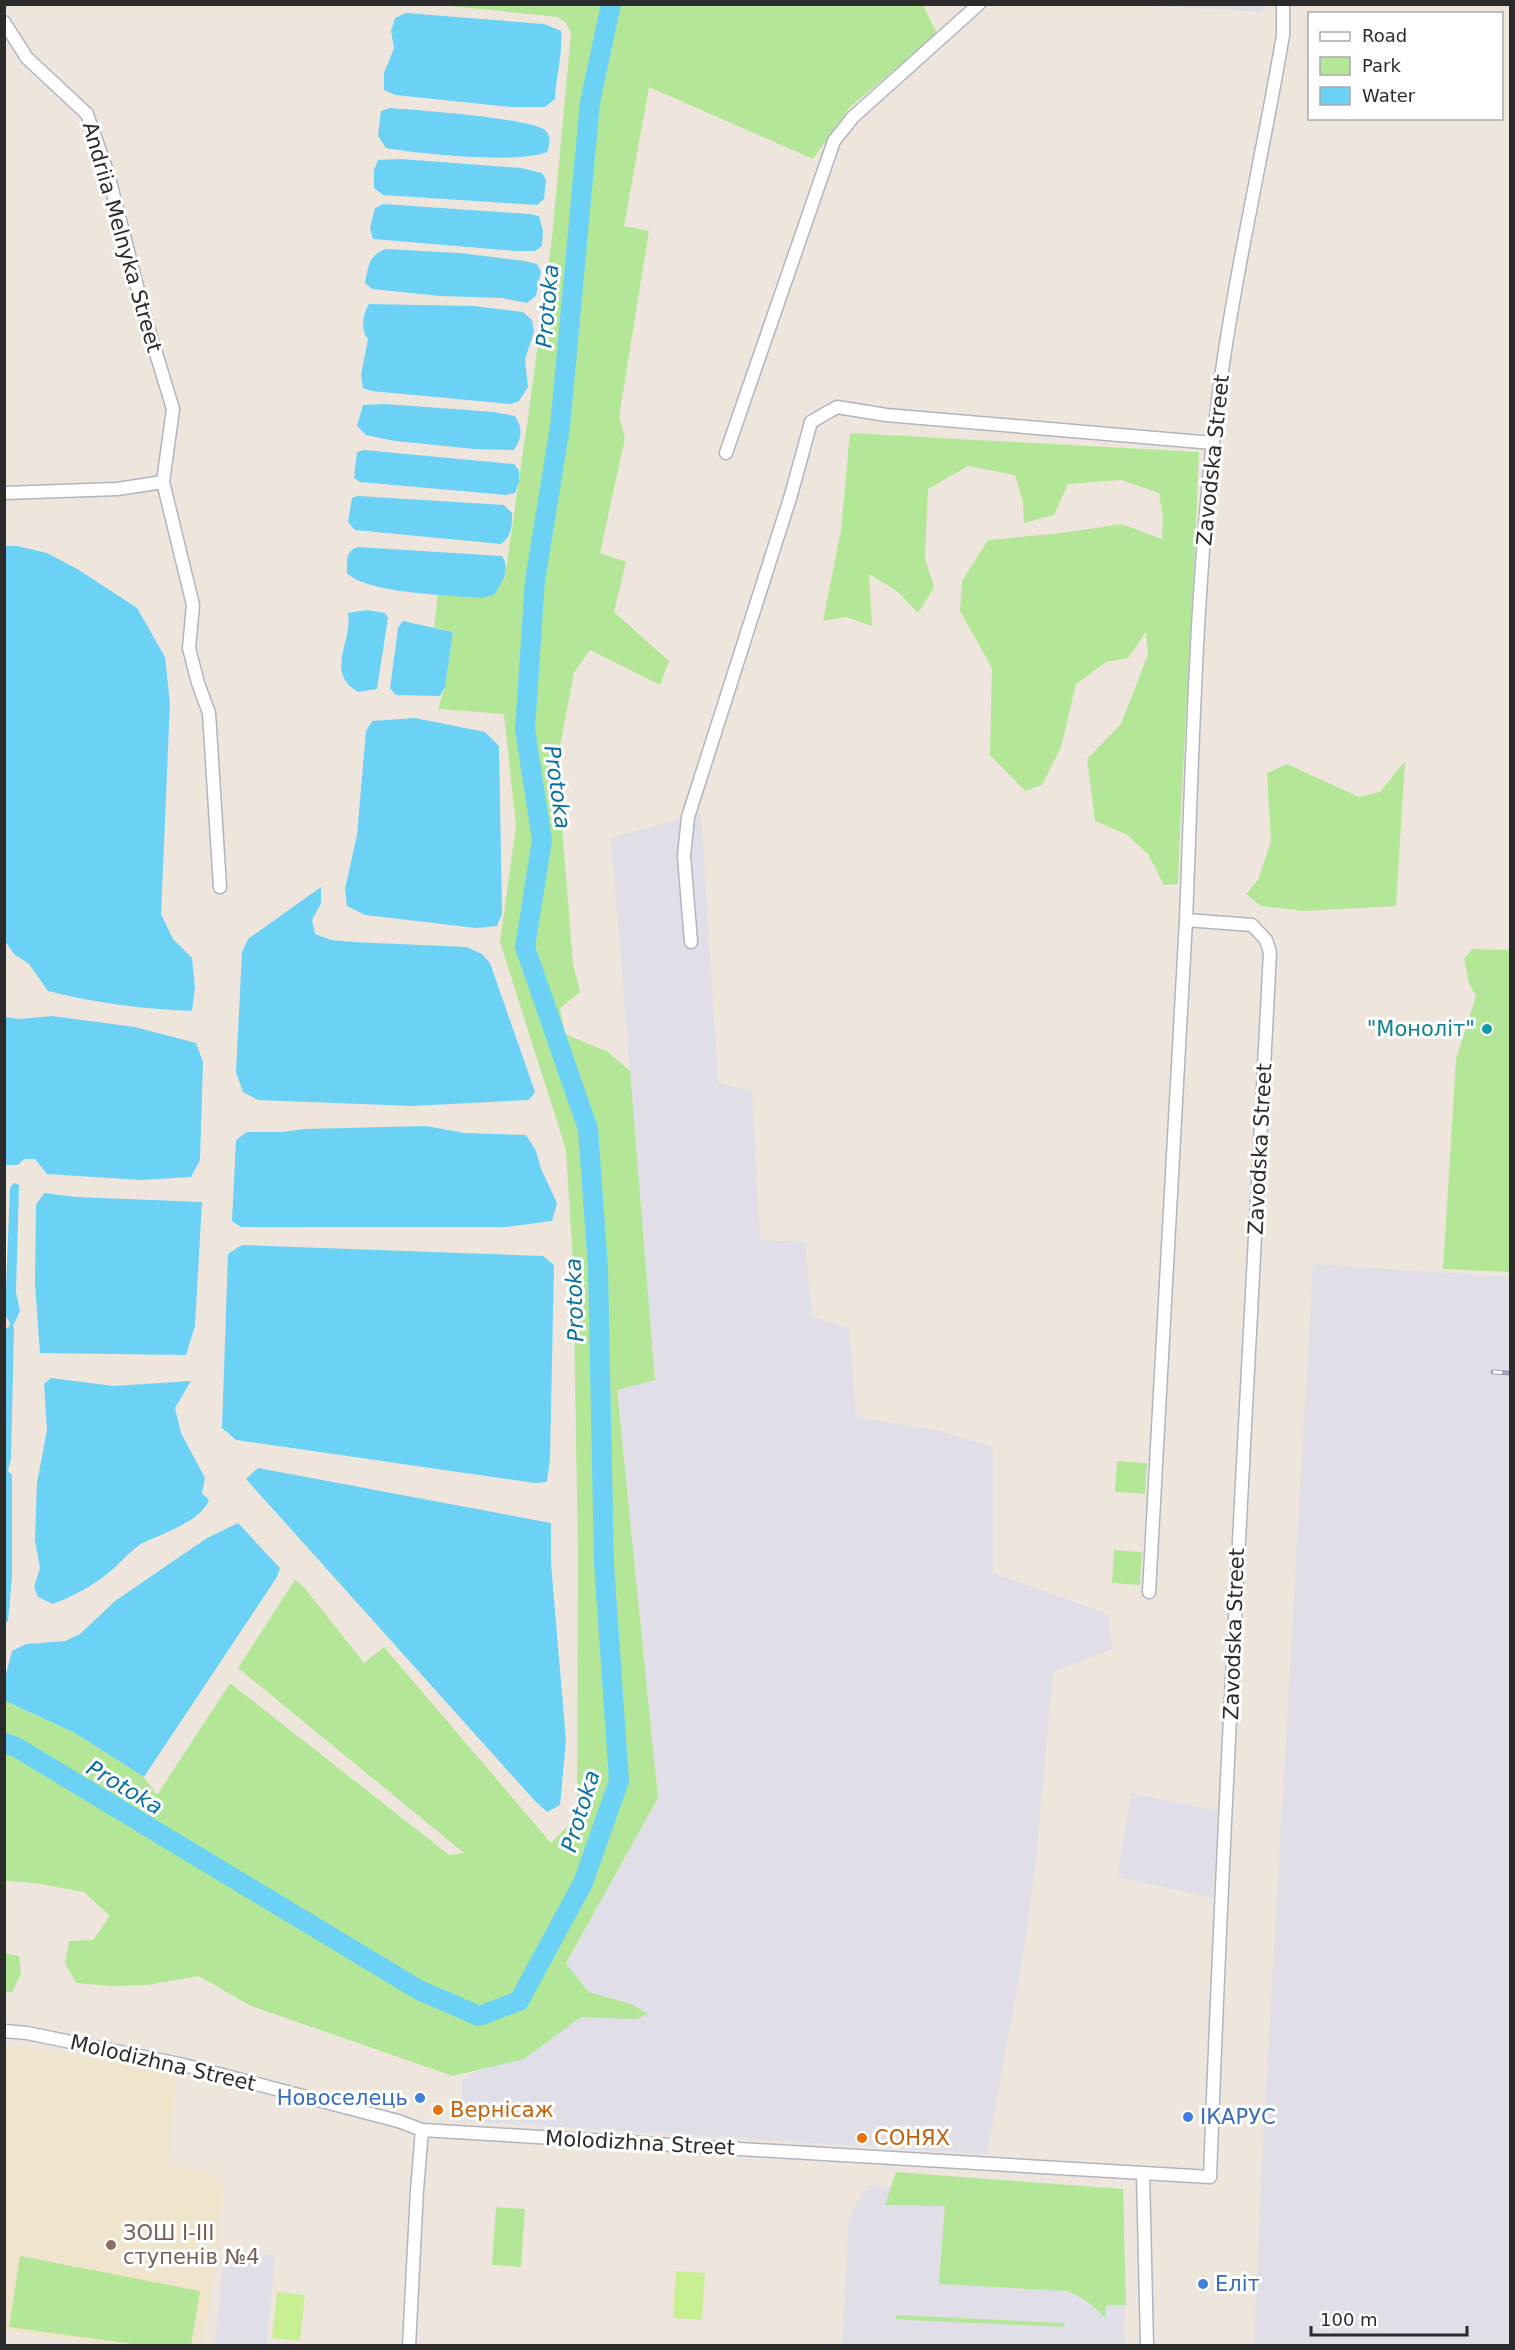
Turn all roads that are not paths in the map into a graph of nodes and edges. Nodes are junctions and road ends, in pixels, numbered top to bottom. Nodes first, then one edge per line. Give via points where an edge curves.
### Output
1 (979, 4) edge
2 (1282, 4) edge
3 (4, 22) edge
4 (1214, 443) junction
5 (726, 453) dead end
6 (163, 482) junction
7 (4, 494) edge
8 (220, 887) dead end
9 (1186, 920) junction
10 (692, 942) dead end
11 (1149, 1592) dead end
12 (4, 2031) edge
13 (422, 2130) junction
14 (1143, 2173) junction
15 (410, 2346) edge
16 (1147, 2346) edge

1 - 5 street via 853,117 834,141
2 - 4 street, Zavodska Street via 1283,35 1237,282
3 - 6 street, Andriia Melnyka Street via 27,58 87,114 108,174 173,409
4 - 9 street, Zavodska Street via 1200,599
4 - 10 street via 886,415 837,407 811,422 688,817 684,856
6 - 7 street via 117,489
6 - 8 street, Andriia Melnyka Street via 193,605 189,648 209,713
9 - 11 street, Zavodska Street
9 - 14 street, Zavodska Street via 1252,925 1266,940 1270,952 1238,1534 1210,2177
12 - 13 street, Molodizhna Street via 184,2065
13 - 14 street, Molodizhna Street
13 - 15 street
14 - 16 street

